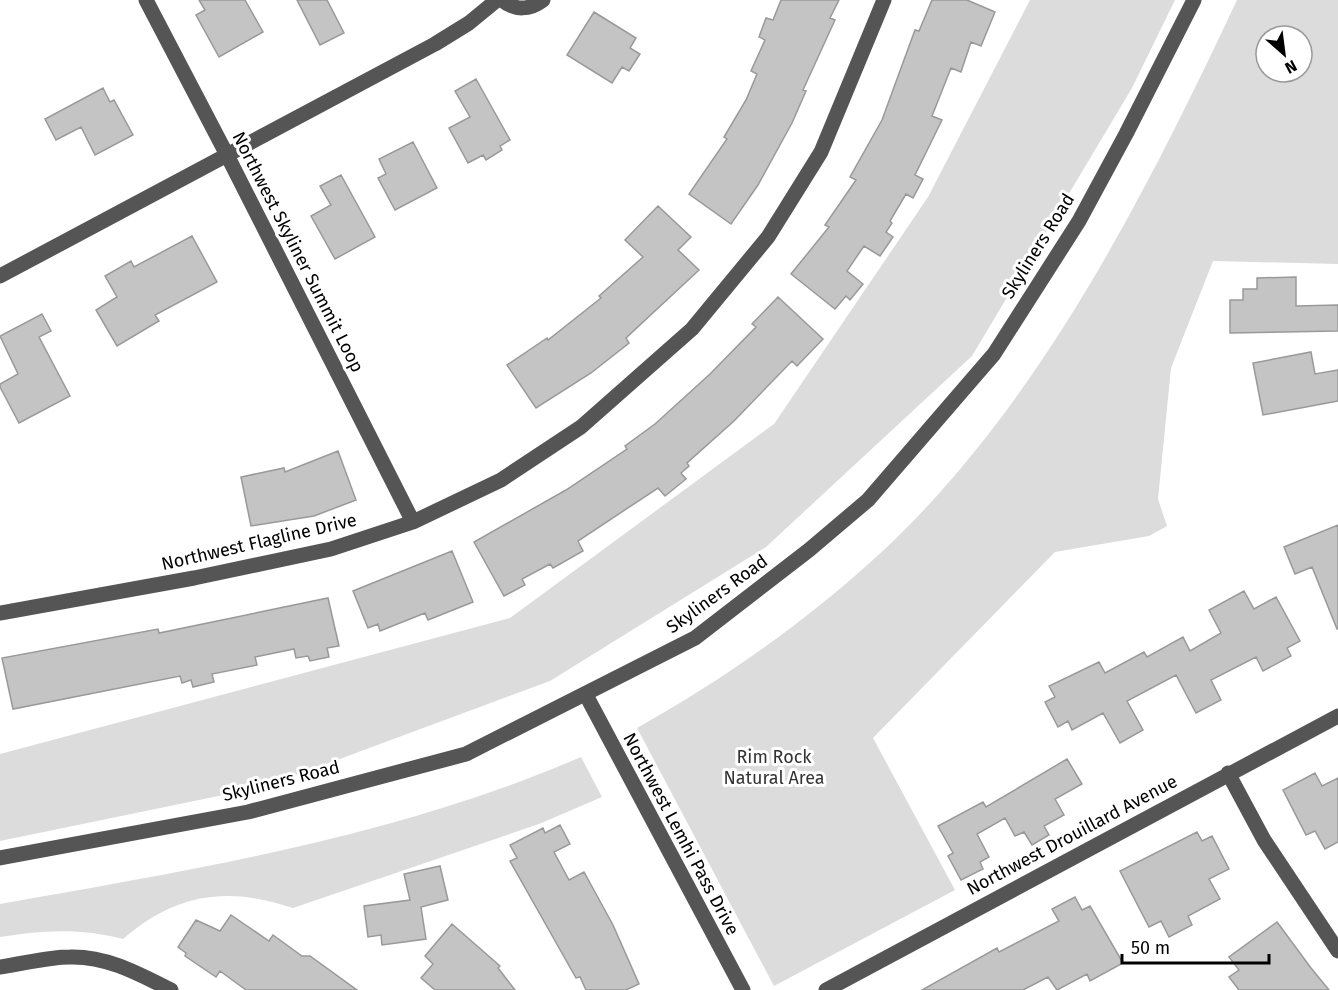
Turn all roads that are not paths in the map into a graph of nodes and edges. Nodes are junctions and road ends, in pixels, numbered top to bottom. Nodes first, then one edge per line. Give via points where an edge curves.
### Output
1 (146, 0) edge
2 (500, 0) edge
3 (543, 0) edge
4 (884, 0) edge
5 (1194, 0) edge
6 (227, 155) junction
7 (0, 276) edge
8 (413, 522) junction
9 (0, 613) edge
10 (586, 695) junction
11 (1338, 716) edge
12 (1228, 773) junction
13 (0, 858) edge
14 (1338, 951) edge
15 (0, 967) edge
16 (171, 990) edge
17 (743, 990) edge
18 (826, 990) edge

1 - 6 street, Northwest Skyliner Summit Loop
2 - 3 street via 515,8
2 - 6 street via 435,44
4 - 8 street, Northwest Flagline Drive via 821,152 768,237 692,329 581,427 501,480
5 - 10 street, Skyliners Road via 1079,221 994,354 945,414 868,500 752,595 695,638
6 - 7 street
6 - 8 street, Northwest Skyliner Summit Loop
8 - 9 street, Northwest Flagline Drive via 332,549
10 - 13 street, Skyliners Road via 466,754 248,812
10 - 17 street, Northwest Lemhi Pass Drive
11 - 12 street, Northwest Drouillard Avenue
12 - 14 street via 1264,840
12 - 18 street, Northwest Drouillard Avenue
15 - 16 street via 70,957 104,961

